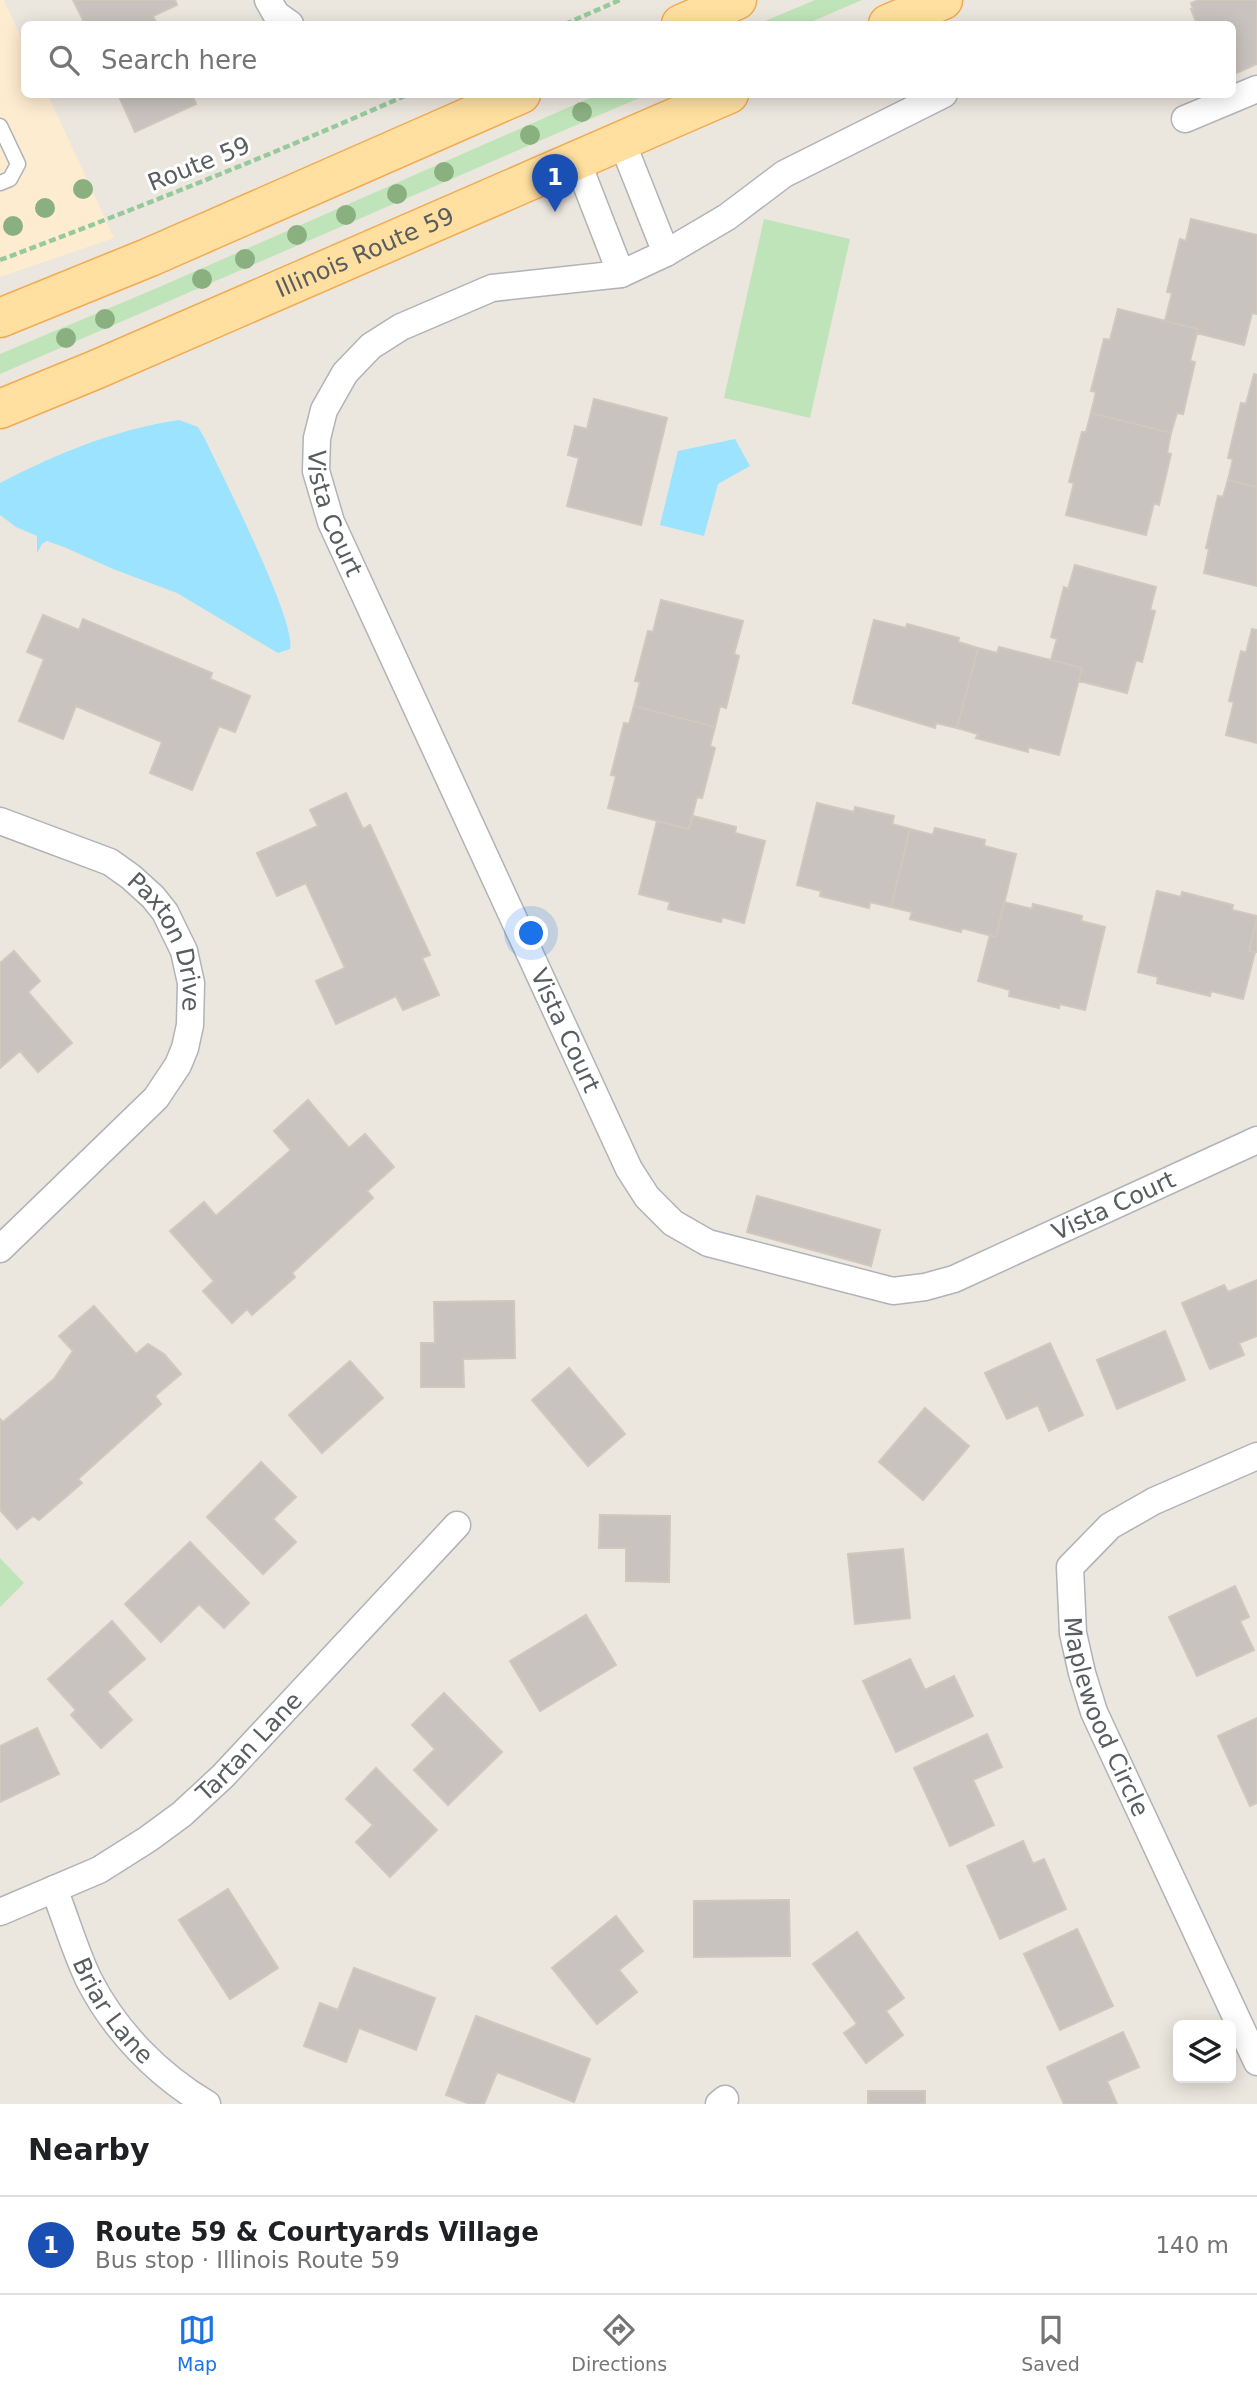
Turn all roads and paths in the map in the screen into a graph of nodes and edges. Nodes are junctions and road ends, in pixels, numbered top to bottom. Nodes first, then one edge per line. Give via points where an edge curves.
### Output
1 (268, 0) edge
2 (620, 0) edge
3 (737, 0) edge
4 (943, 0) edge
5 (286, 21) edge
6 (572, 21) edge
7 (688, 21) edge
8 (895, 21) edge
9 (1257, 89) edge
10 (400, 98) edge
11 (512, 98) edge
12 (720, 98) edge
13 (936, 98) edge
14 (1235, 98) edge
15 (1236, 98) edge
16 (1185, 119) dead end
17 (0, 126) edge
18 (622, 142) junction
19 (577, 161) junction
20 (0, 184) edge
21 (666, 253) junction
22 (0, 260) edge
23 (621, 274) junction
24 (0, 318) edge
25 (0, 409) edge
26 (0, 821) edge
27 (1257, 1140) edge
28 (0, 1249) edge
29 (1257, 1457) edge
30 (457, 1525) dead end
31 (54, 1889) junction
32 (0, 1912) edge
33 (1257, 2062) edge
34 (207, 2104) edge

1 - 5 street
2 - 6 path
3 - 7 main road
4 - 8 main road
9 - 15 street
10 - 22 path, Route 59 via 172,195
11 - 24 main road
12 - 18 main road, Illinois Route 59
13 - 21 street, Vista Court via 784,174 727,217
14 - 16 street
17 - 20 lane via 18,164 10,179
18 - 19 main road, Illinois Route 59
18 - 21 street
19 - 23 street
19 - 25 main road, Illinois Route 59
21 - 23 street, Vista Court
23 - 27 street, Vista Court via 492,288 401,327 371,346 345,373 324,410 316,471 337,535 629,1169 647,1197 673,1223 708,1243 893,1291 954,1279
26 - 28 street, Paxton Drive via 110,862 131,877 165,912 184,951 191,983 185,1048 156,1098
29 - 33 street, Maplewood Circle via 1110,1525 1070,1567 1073,1633 1094,1712
30 - 31 street, Tartan Lane via 223,1776 182,1814 99,1870
31 - 32 street, Tartan Lane
31 - 34 street, Briar Lane via 90,1981 116,2024 155,2067

